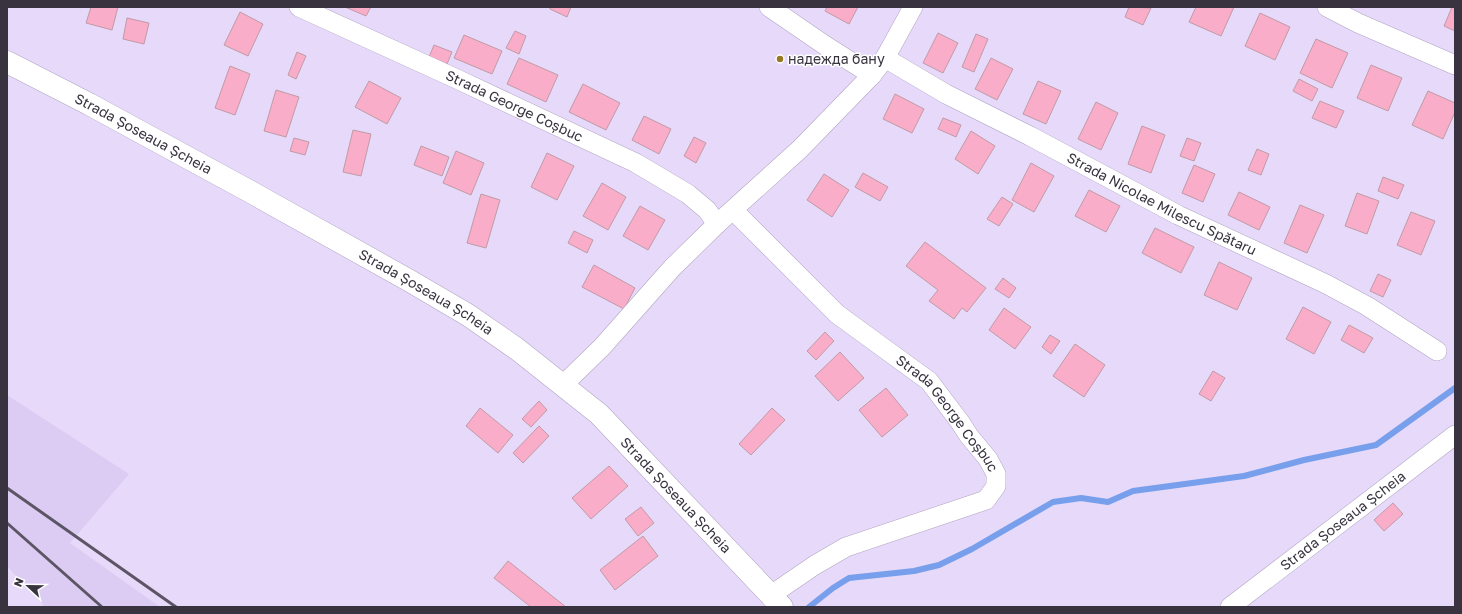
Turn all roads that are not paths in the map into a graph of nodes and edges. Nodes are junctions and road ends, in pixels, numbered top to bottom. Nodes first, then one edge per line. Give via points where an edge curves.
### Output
1 (299, 7) edge
2 (769, 7) edge
3 (913, 7) edge
4 (1327, 7) edge
5 (885, 58) junction
6 (7, 62) edge
7 (1455, 65) edge
8 (872, 75) junction
9 (733, 210) junction
10 (717, 224) junction
11 (1437, 352) dead end
12 (563, 385) junction
13 (1455, 435) edge
14 (779, 603) edge
15 (1230, 607) edge

1 - 10 street, Strada George Coșbuc via 636,163 688,194 707,210
2 - 8 street
3 - 5 street
4 - 7 street
5 - 8 street
5 - 11 street, Strada Nicolae Milescu Spătaru via 946,94 1178,215 1326,284
6 - 12 main road, Strada Șoseaua Șcheia via 410,281 468,315 518,349
8 - 9 street via 800,149
9 - 10 street
9 - 14 street, Strada George Coșbuc via 837,314 929,381 988,459 996,474 996,486 986,500 846,547 815,565
10 - 12 street via 672,268 602,347
12 - 14 main road, Strada Șoseaua Șcheia via 600,414
13 - 15 street, Strada Șoseaua Șcheia

